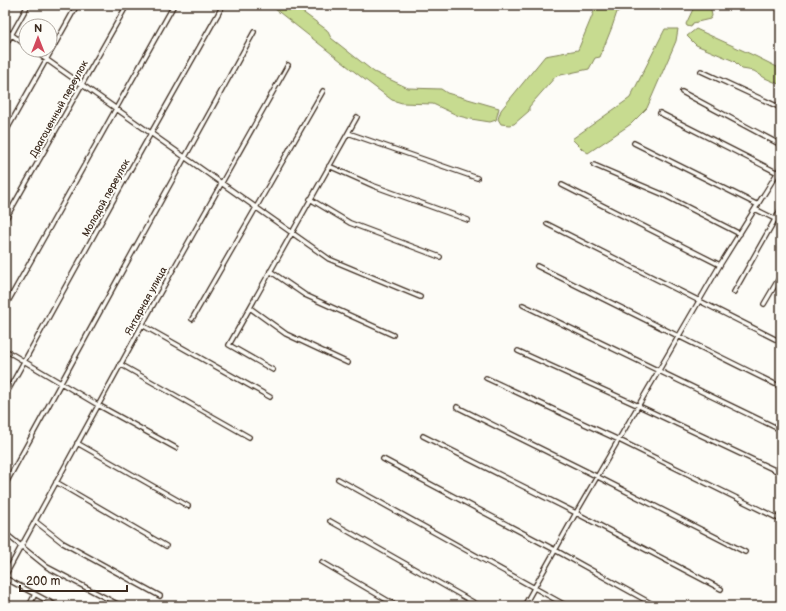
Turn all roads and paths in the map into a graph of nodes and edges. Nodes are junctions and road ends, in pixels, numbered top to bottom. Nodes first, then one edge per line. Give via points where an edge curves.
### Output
1 (28, 5) edge
2 (77, 5) edge
3 (127, 5) edge
4 (174, 5) edge
5 (222, 8) dead end
6 (5, 30) edge
7 (254, 32) dead end
8 (11, 35) junction
9 (18, 40) edge
10 (5, 46) edge
11 (43, 58) edge
12 (46, 60) junction
13 (288, 65) dead end
14 (701, 71) dead end
15 (82, 85) junction
16 (323, 91) dead end
17 (682, 92) dead end
18 (781, 108) edge
19 (116, 109) junction
20 (660, 112) dead end
21 (357, 117) dead end
22 (5, 133) edge
23 (348, 133) junction
24 (151, 134) junction
25 (634, 143) dead end
26 (781, 145) edge
27 (185, 157) junction
28 (594, 165) dead end
29 (329, 166) junction
30 (781, 167) edge
31 (778, 173) junction
32 (477, 178) dead end
33 (221, 183) junction
34 (562, 185) dead end
35 (310, 199) junction
36 (756, 207) junction
37 (256, 208) junction
38 (781, 209) edge
39 (775, 219) junction
40 (5, 220) edge
41 (468, 220) dead end
42 (781, 222) edge
43 (547, 224) dead end
44 (291, 232) junction
45 (740, 234) junction
46 (440, 257) dead end
47 (720, 265) junction
48 (537, 266) dead end
49 (270, 271) junction
50 (781, 275) edge
51 (734, 292) dead end
52 (420, 297) dead end
53 (700, 301) junction
54 (764, 304) dead end
55 (523, 305) dead end
56 (5, 307) edge
57 (250, 308) junction
58 (192, 319) dead end
59 (142, 325) junction
60 (393, 335) dead end
61 (680, 336) junction
62 (781, 342) edge
63 (5, 350) edge
64 (518, 351) dead end
65 (24, 361) junction
66 (348, 363) dead end
67 (120, 364) junction
68 (273, 370) dead end
69 (660, 371) junction
70 (486, 378) dead end
71 (61, 383) junction
72 (781, 387) edge
73 (5, 396) edge
74 (270, 397) dead end
75 (98, 405) junction
76 (640, 406) junction
77 (457, 407) dead end
78 (781, 430) edge
79 (423, 436) dead end
80 (249, 437) dead end
81 (619, 440) junction
82 (77, 443) junction
83 (176, 448) dead end
84 (383, 459) dead end
85 (781, 473) edge
86 (598, 477) junction
87 (338, 479) dead end
88 (56, 482) junction
89 (5, 486) edge
90 (188, 506) dead end
91 (576, 514) junction
92 (781, 520) edge
93 (35, 521) junction
94 (330, 521) dead end
95 (5, 534) edge
96 (21, 546) junction
97 (166, 546) dead end
98 (555, 550) junction
99 (745, 552) dead end
100 (322, 562) dead end
101 (5, 577) edge
102 (534, 588) junction
103 (721, 590) dead end
104 (35, 594) junction
105 (160, 596) dead end
106 (28, 606) edge
107 (56, 606) edge
108 (121, 606) edge
109 (397, 606) edge
110 (480, 606) edge
111 (524, 606) edge
112 (567, 606) edge
113 (656, 606) edge

1 - 8 street
2 - 12 street
3 - 15 street, Драгоценный переулок
4 - 19 street
5 - 24 street, Молодой переулок
6 - 8 street
7 - 27 street
8 - 9 street
8 - 10 street
11 - 12 street
12 - 15 street
12 - 22 street
13 - 33 street, Янтарная улица
14 - 18 street
15 - 19 street
15 - 40 street, Драгоценный переулок
16 - 37 street
17 - 26 street
19 - 24 street
19 - 56 street
20 - 31 street
21 - 23 street
23 - 29 street
23 - 32 street
24 - 27 street
24 - 65 street, Молодой переулок
25 - 36 street
27 - 33 street
27 - 71 street
28 - 45 street via 662,194
29 - 35 street
29 - 41 street via 374,186
30 - 31 street
31 - 36 street
33 - 37 street
33 - 59 street, Янтарная улица
34 - 47 street
35 - 44 street
35 - 46 street via 350,223
36 - 39 street
36 - 45 street
37 - 44 street
37 - 58 street
38 - 39 street
39 - 42 street
39 - 51 street
43 - 53 street
44 - 49 street
44 - 52 street via 329,259
45 - 47 street
47 - 53 street
48 - 61 street
49 - 57 street
49 - 60 street via 305,295
50 - 54 street
53 - 61 street
53 - 62 street
55 - 69 street
57 - 66 street via 286,334
57 - 68 street via 229,345
59 - 67 street, Янтарная улица
59 - 74 street
61 - 69 street
61 - 72 street
63 - 65 street
64 - 76 street
65 - 71 street
65 - 73 street, Молодой переулок
67 - 75 street, Янтарная улица
67 - 80 street
69 - 76 street
69 - 78 street
70 - 81 street
71 - 75 street
71 - 89 street
75 - 82 street, Янтарная улица
75 - 83 street
76 - 81 street
76 - 85 street
77 - 86 street
79 - 91 street
81 - 86 street
81 - 92 street
82 - 88 street, Янтарная улица
82 - 90 street
84 - 98 street
86 - 91 street
86 - 99 street
87 - 102 street
88 - 93 street, Янтарная улица
88 - 97 street
91 - 98 street
91 - 103 street
93 - 96 street, Янтарная улица
93 - 105 street via 63,543
94 - 110 street
95 - 96 street
96 - 101 street, Янтарная улица
96 - 108 street via 47,567
98 - 102 street
98 - 113 street
100 - 109 street
101 - 104 street
102 - 111 street
102 - 112 street
104 - 106 street
104 - 107 street

